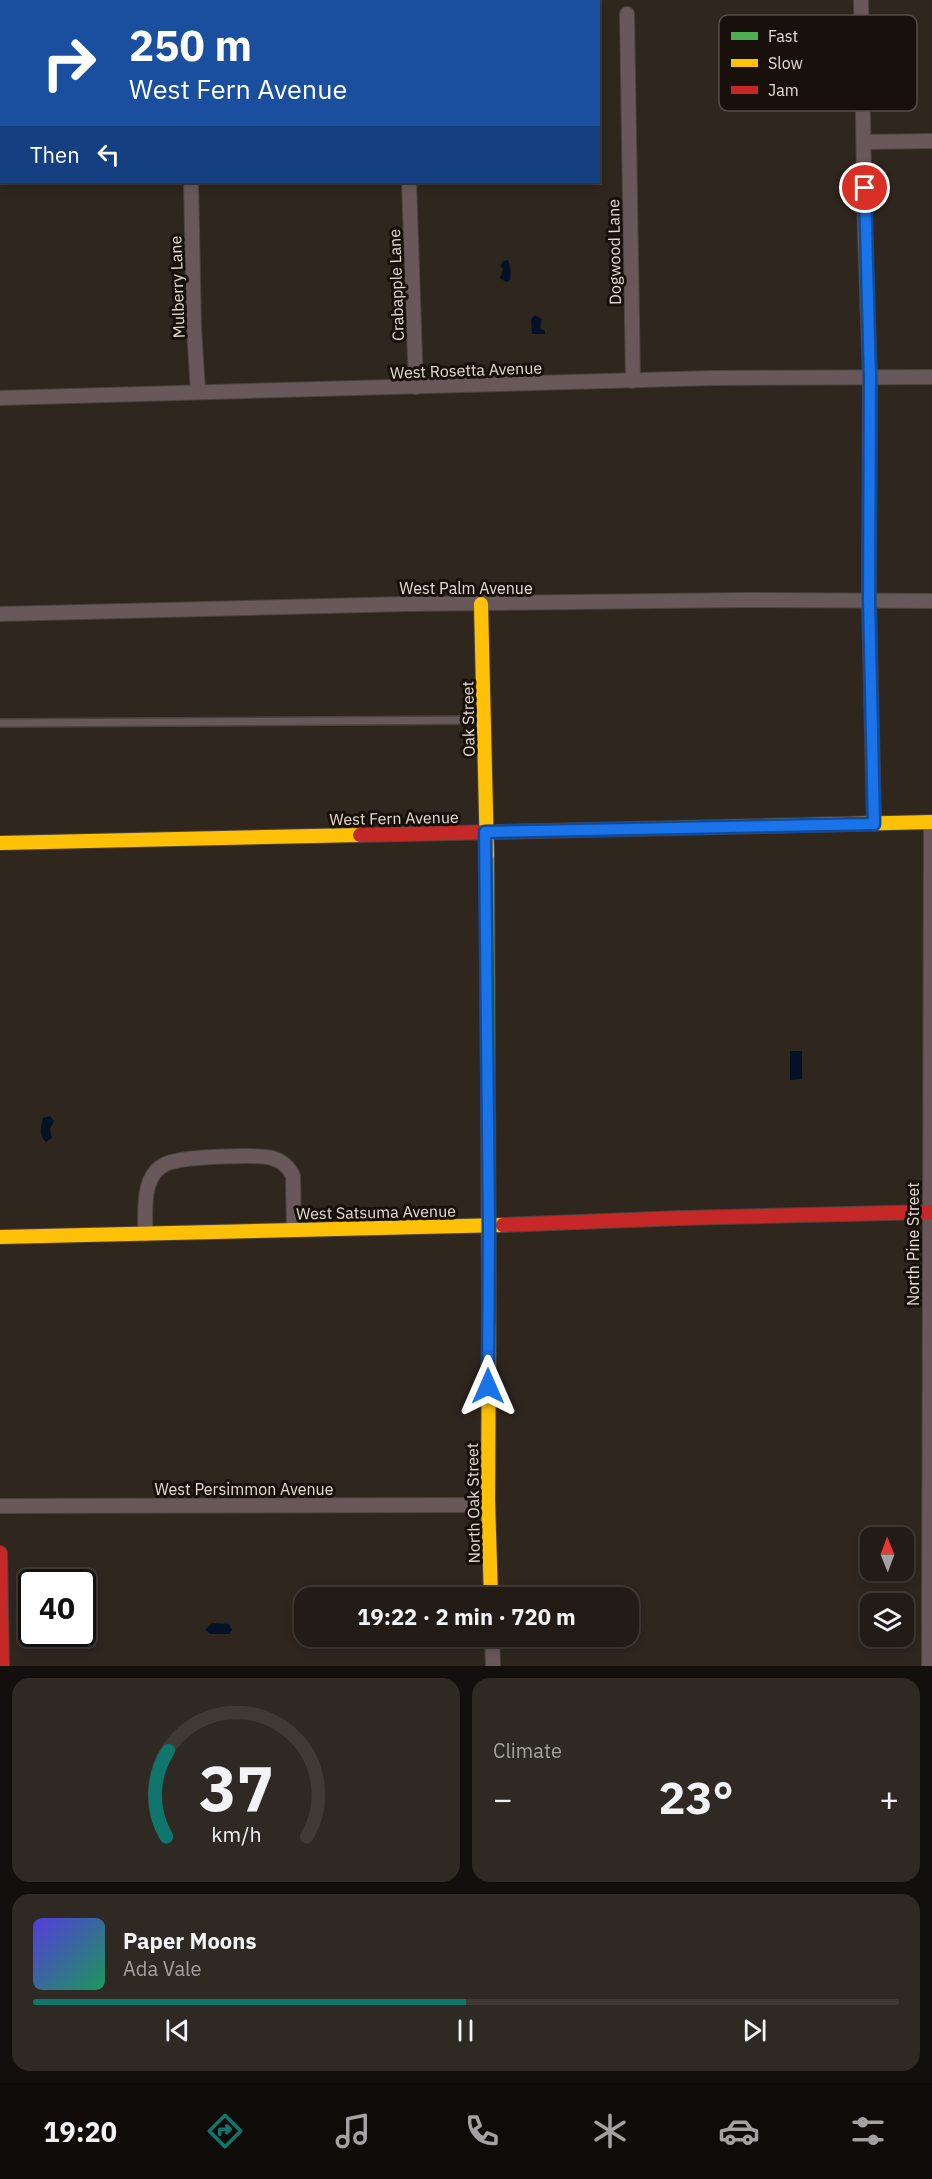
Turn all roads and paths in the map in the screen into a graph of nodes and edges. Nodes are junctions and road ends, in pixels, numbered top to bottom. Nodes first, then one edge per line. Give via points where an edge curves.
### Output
1 (861, 0) edge
2 (627, 14) dead end
3 (861, 15) edge
4 (864, 111) edge
5 (932, 141) edge
6 (865, 142) junction
7 (191, 183) edge
8 (410, 183) edge
9 (932, 377) edge
10 (870, 378) junction
11 (633, 381) junction
12 (416, 387) junction
13 (198, 392) junction
14 (0, 398) edge
15 (869, 600) junction
16 (932, 601) edge
17 (481, 604) junction
18 (0, 614) edge
19 (483, 720) junction
20 (0, 723) edge
21 (931, 822) edge
22 (874, 824) junction
23 (485, 832) junction
24 (0, 843) edge
25 (931, 1212) edge
26 (489, 1226) junction
27 (294, 1230) junction
28 (146, 1234) junction
29 (0, 1237) edge
30 (488, 1505) junction
31 (0, 1506) edge
32 (0, 1553) edge
33 (491, 1587) edge
34 (930, 1606) edge
35 (492, 1647) edge
36 (2, 1666) edge
37 (493, 1666) edge
38 (929, 1666) edge

1 - 3 street
2 - 11 street, Dogwood Lane
4 - 6 street
5 - 6 street
6 - 10 street
7 - 13 street, Mulberry Lane
8 - 12 street, Crabapple Lane
9 - 10 street, West Rosetta Avenue
10 - 11 street, West Rosetta Avenue
10 - 15 street
11 - 12 street, West Rosetta Avenue
12 - 13 street, West Rosetta Avenue
13 - 14 street, West Rosetta Avenue
15 - 16 street, West Palm Avenue
15 - 17 street, West Palm Avenue
15 - 22 street
17 - 18 street, West Palm Avenue
17 - 19 street, Oak Street
19 - 20 lane
19 - 23 street, Oak Street
21 - 22 street, West Fern Avenue
21 - 25 street, North Pine Street
22 - 23 street, West Fern Avenue
23 - 24 street, West Fern Avenue
23 - 26 street, North Oak Street
25 - 26 street, West Satsuma Avenue
25 - 34 street, North Pine Street
26 - 27 street, West Satsuma Avenue
26 - 30 street, North Oak Street
27 - 28 street, West Satsuma Avenue
27 - 28 street via 293,1176 289,1168 266,1157 212,1158 176,1160 156,1171 147,1193
28 - 29 street, West Satsuma Avenue
30 - 31 street, West Persimmon Avenue
30 - 33 street, North Oak Street
32 - 36 street
34 - 38 street, North Pine Street
35 - 37 street

